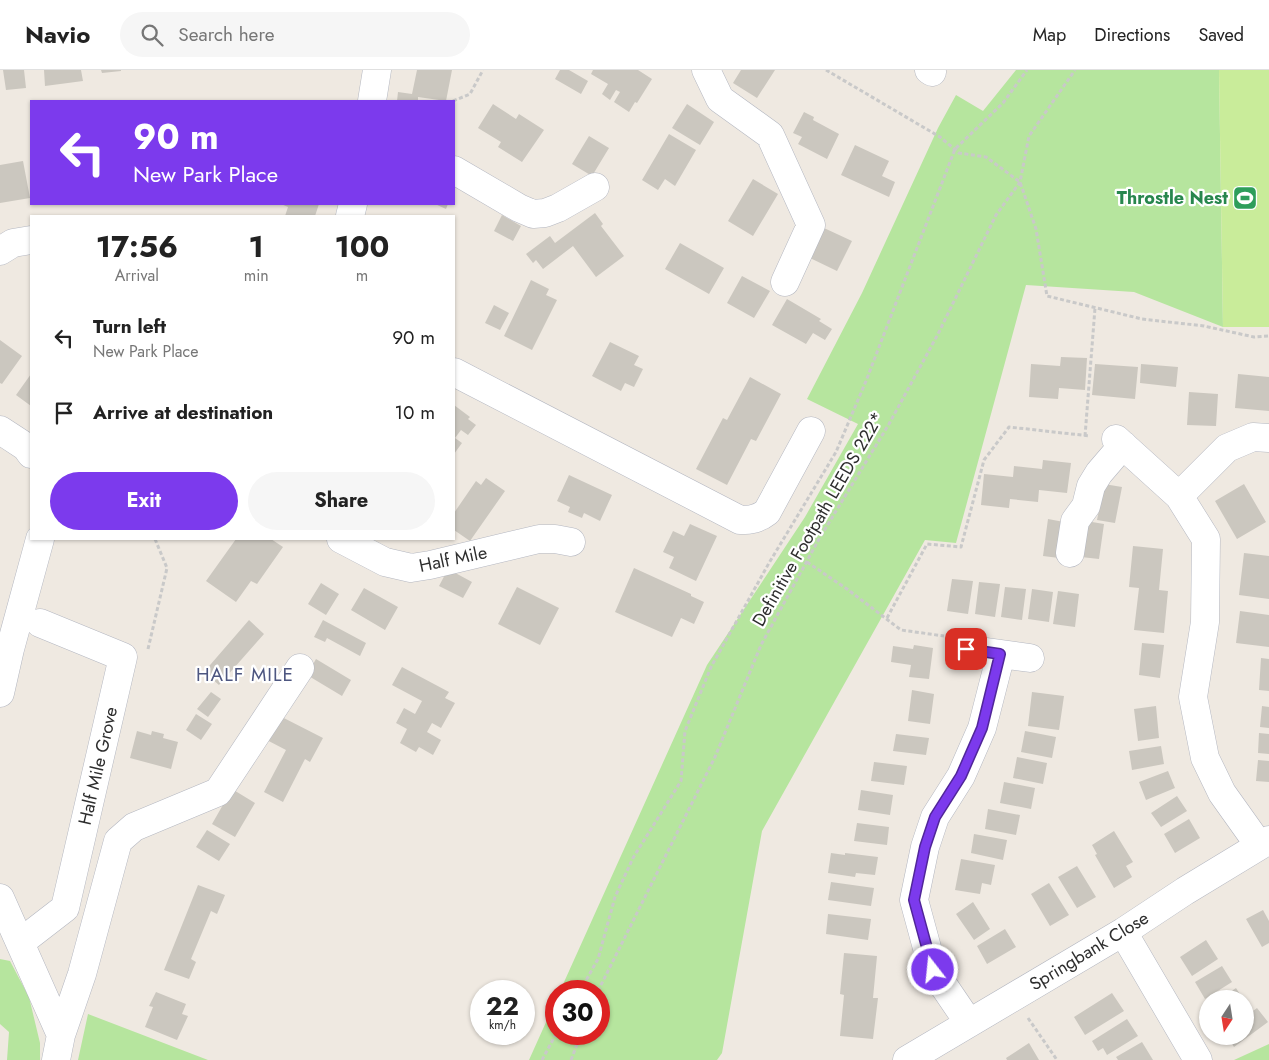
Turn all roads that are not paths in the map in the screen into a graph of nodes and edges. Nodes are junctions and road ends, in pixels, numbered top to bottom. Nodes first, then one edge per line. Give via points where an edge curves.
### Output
1 (377, 70) edge
2 (706, 70) edge
3 (372, 100) edge
4 (455, 171) edge
5 (595, 187) dead end
6 (30, 240) edge
7 (0, 251) edge
8 (785, 282) dead end
9 (455, 373) edge
10 (0, 430) edge
11 (811, 432) dead end
12 (1269, 438) edge
13 (30, 453) edge
14 (1179, 496) junction
15 (40, 540) edge
16 (343, 540) edge
17 (571, 542) dead end
18 (1070, 553) dead end
19 (40, 623) dead end
20 (5, 648) edge
21 (966, 649) road end
22 (1000, 654) junction
23 (1030, 658) dead end
24 (300, 668) dead end
25 (0, 693) edge
26 (1264, 842) edge
27 (2, 906) edge
28 (1123, 932) junction
29 (20, 942) junction
30 (969, 1023) junction
31 (58, 1048) edge
32 (907, 1060) edge
33 (1198, 1060) edge

1 - 3 street
2 - 8 street via 720,99 770,135 811,225
4 - 5 street via 533,214 558,208
6 - 7 street
9 - 11 street via 740,520 750,520 767,512
10 - 13 street
12 - 14 street via 1254,437 1226,448
14 - 18 street via 1119,442 1091,486 1086,506 1075,521
14 - 26 street via 1206,539 1204,622 1193,698 1205,758 1222,793
15 - 20 street
16 - 17 street, Half Mile via 385,562 410,568 539,539
19 - 29 street, Half Mile Grove via 123,657 65,908
20 - 25 street
21 - 22 street
22 - 23 street
22 - 30 street via 982,728 961,776 935,817 914,900 933,970
24 - 31 street via 218,792 134,827 118,841
26 - 28 street, Springbank Close
27 - 29 street
28 - 30 street, Springbank Close
28 - 33 street
29 - 31 street
30 - 32 street, Springbank Close

